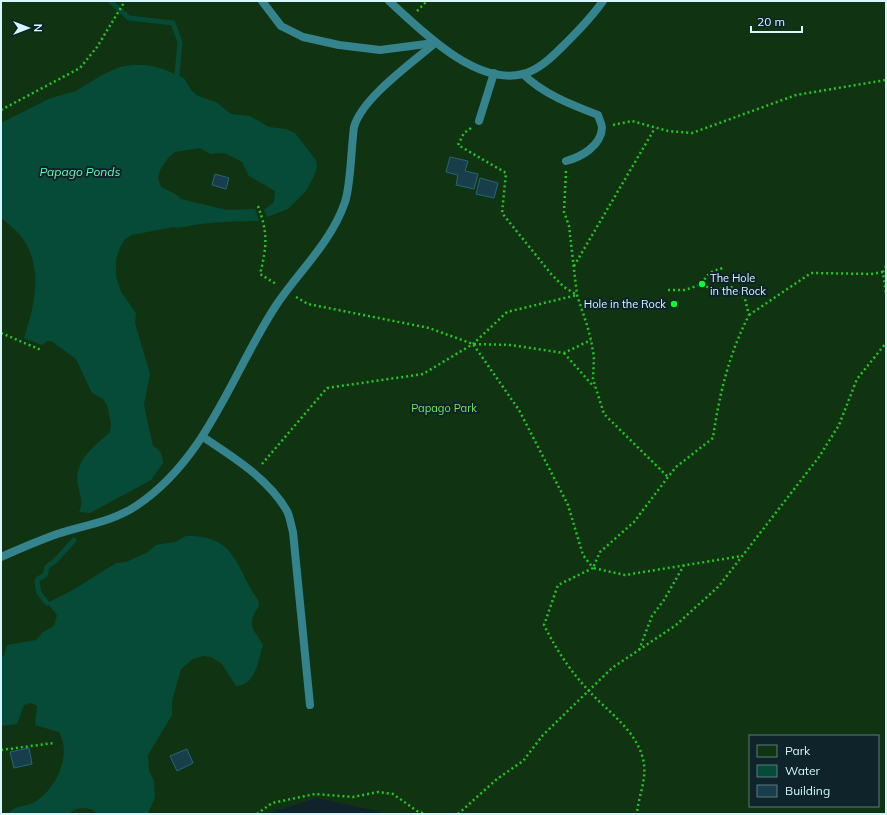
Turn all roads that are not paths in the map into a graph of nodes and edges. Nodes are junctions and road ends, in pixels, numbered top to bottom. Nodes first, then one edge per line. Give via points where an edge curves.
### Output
1 (262, 1) edge
2 (389, 1) edge
3 (602, 1) edge
4 (435, 43) junction
5 (494, 73) junction
6 (523, 74) junction
7 (479, 121) road end
8 (566, 161) road end
9 (203, 437) junction
10 (1, 557) edge
11 (310, 705) dead end

1 - 4 lane via 281,26 303,37 380,50
2 - 4 lane
3 - 6 lane via 592,17 562,47 536,68
4 - 5 lane via 479,68
4 - 9 lane via 366,104 356,117 346,201 335,227 320,250 286,290 260,329
5 - 6 lane
5 - 7 lane
6 - 8 lane via 532,84 565,102 598,115 602,127 598,140 581,157
9 - 10 lane via 178,470 136,506 107,520 58,534
9 - 11 lane via 253,474 275,494 288,512 293,532

